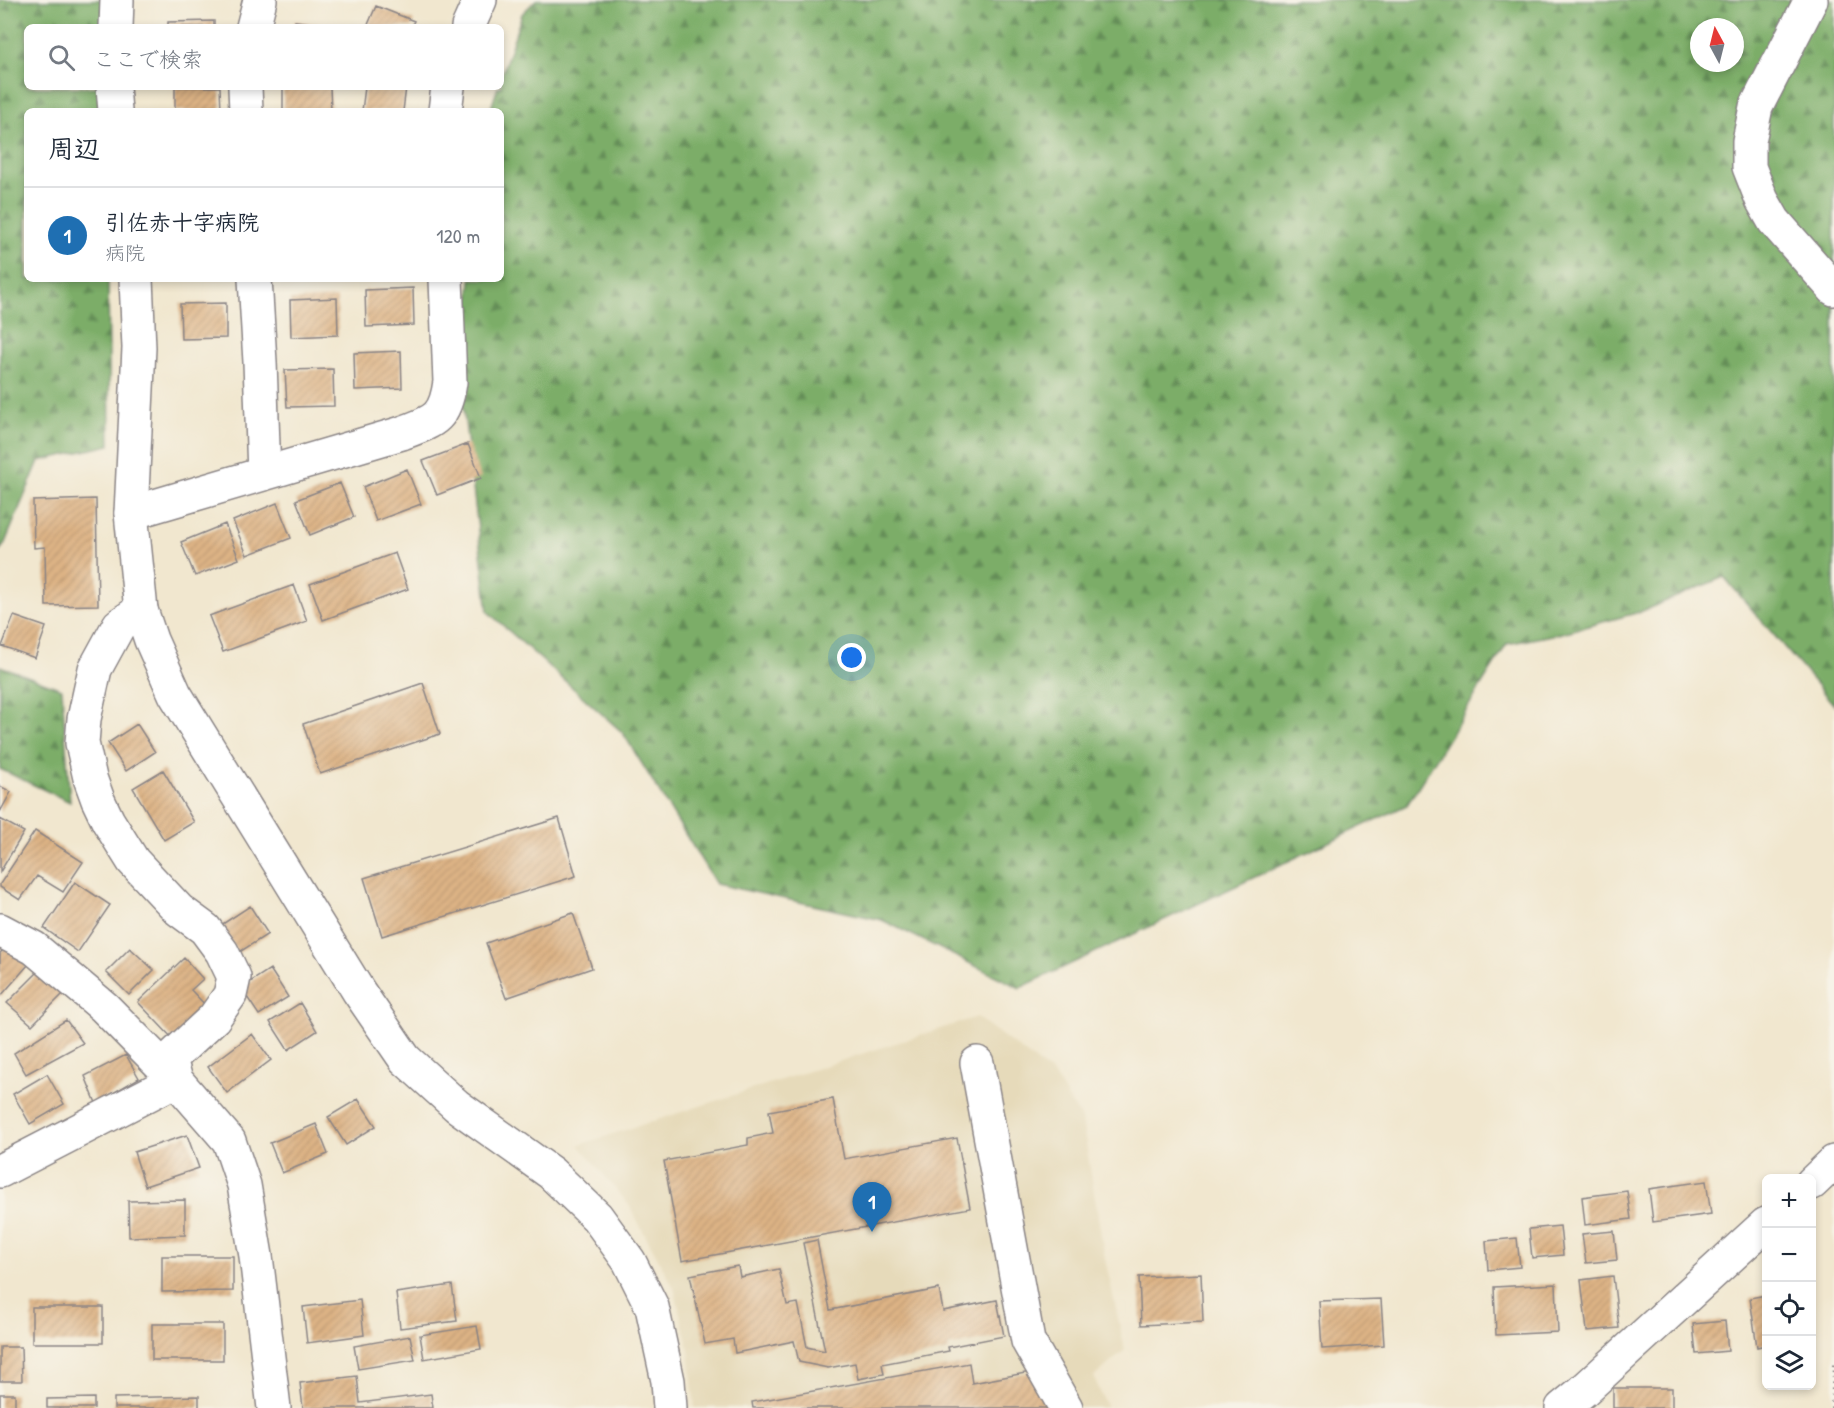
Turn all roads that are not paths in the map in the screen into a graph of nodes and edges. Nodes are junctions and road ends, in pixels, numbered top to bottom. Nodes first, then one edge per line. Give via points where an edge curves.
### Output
1 (117, 0) edge
2 (260, 0) edge
3 (480, 0) edge
4 (1810, 0) edge
5 (116, 24) edge
6 (254, 24) edge
7 (469, 24) edge
8 (113, 90) edge
9 (245, 90) edge
10 (448, 90) edge
11 (115, 108) edge
12 (246, 108) edge
13 (445, 108) edge
14 (136, 282) edge
15 (255, 282) edge
16 (446, 282) edge
17 (1834, 289) edge
18 (264, 474) junction
19 (131, 513) junction
20 (141, 610) junction
21 (0, 930) edge
22 (977, 1063) dead end
23 (176, 1080) junction
24 (1834, 1162) edge
25 (0, 1171) edge
26 (1816, 1179) edge
27 (1763, 1228) edge
28 (274, 1408) edge
29 (670, 1408) edge
30 (1066, 1408) edge
31 (1562, 1408) edge

1 - 5 street
2 - 6 street
3 - 7 street
4 - 17 street via 1756,107 1749,141 1749,167 1774,221
8 - 11 street
9 - 12 street
10 - 13 street
14 - 19 street via 139,348
15 - 18 street
16 - 18 street via 450,382 443,411 430,423 402,433
18 - 19 street
19 - 20 street
20 - 23 street via 119,625 95,669 82,743 98,800 120,840 179,910 206,929 234,977 230,995 214,1018 170,1059
20 - 29 street via 175,694 359,992 405,1059 457,1106 551,1173 597,1217 629,1261 652,1307
21 - 23 street via 34,948 104,1006
22 - 30 street via 1028,1341
23 - 25 street
23 - 28 street via 229,1141 244,1185
24 - 26 street
27 - 31 street

